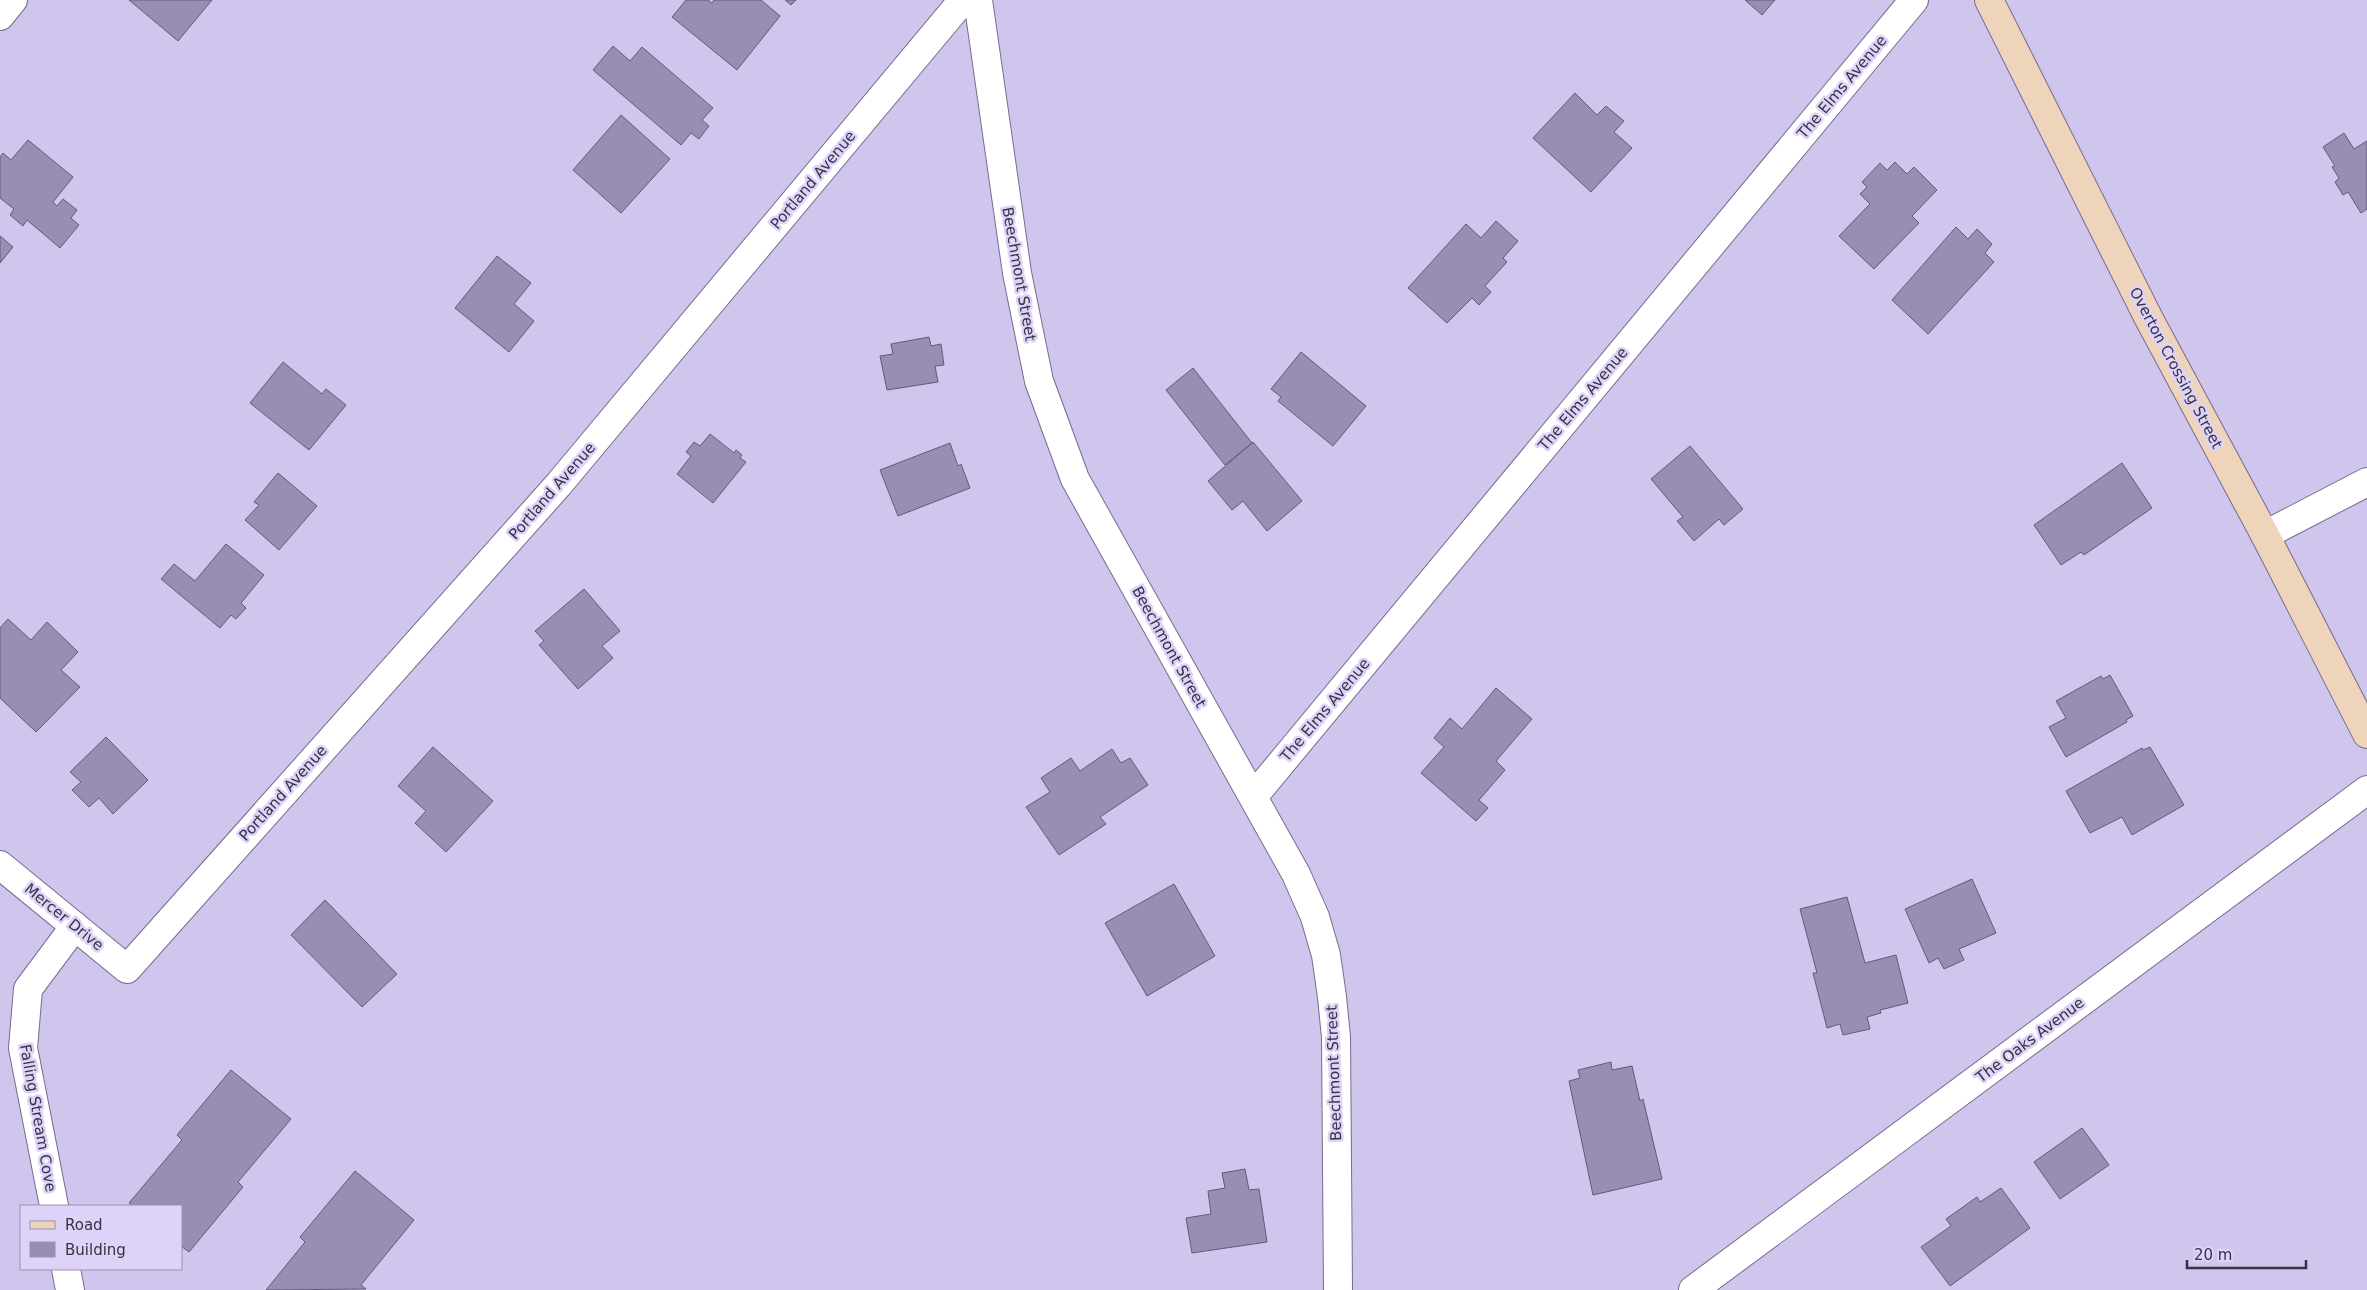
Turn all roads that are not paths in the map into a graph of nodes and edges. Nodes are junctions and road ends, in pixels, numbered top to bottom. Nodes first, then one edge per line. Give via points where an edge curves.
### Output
1 (13, 0) edge
2 (963, 0) edge
3 (978, 0) edge
4 (1914, 0) edge
5 (1989, 0) edge
6 (0, 16) edge
7 (2367, 482) edge
8 (2266, 535) junction
9 (2367, 734) edge
10 (2367, 790) edge
11 (1253, 797) junction
12 (0, 865) edge
13 (75, 926) junction
14 (127, 969) joint
15 (54, 1205) edge
16 (66, 1270) edge
17 (70, 1290) edge
18 (1338, 1290) edge
19 (1693, 1290) edge

1 - 6 street
2 - 14 street, Portland Avenue via 559,484
3 - 11 street, Beechmont Street via 1017,272 1039,380 1075,479
4 - 11 street, The Elms Avenue
5 - 8 main road, Overton Crossing Street via 2148,317
7 - 8 street
8 - 9 main road, Overton Crossing Street
10 - 19 street, The Oaks Avenue
11 - 18 street, Beechmont Street via 1296,874 1315,916 1326,955 1336,1037
12 - 13 street, Mercer Drive
13 - 14 street, Mercer Drive
13 - 15 street, Falling Stream Cove via 28,989 23,1048
16 - 17 street

